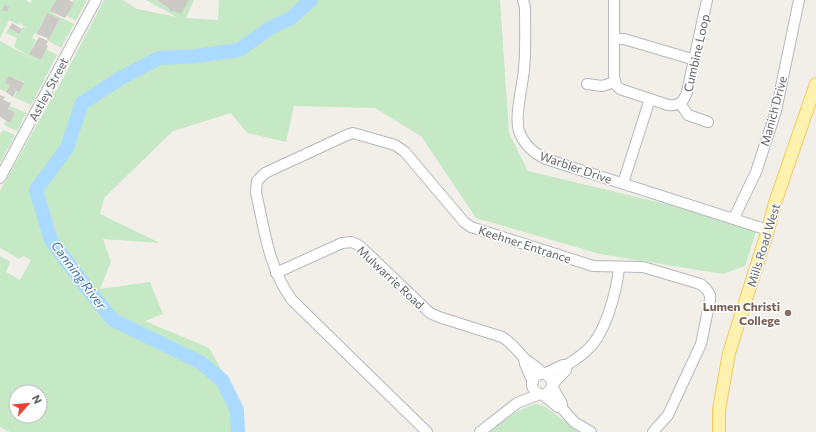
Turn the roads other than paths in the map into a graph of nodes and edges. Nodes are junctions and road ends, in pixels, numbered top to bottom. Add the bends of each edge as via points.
1 (96, 0) edge
2 (523, 0) edge
3 (614, 0) edge
4 (707, 0) edge
5 (799, 0) edge
6 (614, 39) junction
7 (695, 60) junction
8 (615, 82) junction
9 (587, 84) dead end
10 (816, 84) edge
11 (650, 99) junction
12 (680, 103) junction
13 (708, 122) dead end
14 (0, 178) edge
15 (623, 183) junction
16 (734, 218) junction
17 (768, 230) junction
18 (619, 267) junction
19 (276, 273) junction
20 (524, 358) junction
21 (567, 365) junction
22 (543, 374) junction
23 (532, 383) junction
24 (552, 385) junction
25 (541, 394) junction
26 (517, 403) junction
27 (561, 407) junction
28 (427, 432) edge
29 (480, 432) edge
30 (591, 432) edge
31 (653, 432) edge
32 (719, 432) edge

1 - 14 street, Astley Street
2 - 15 street, Warbler Drive via 524,68 518,114 519,129 525,144 534,153 546,159
3 - 6 street
4 - 7 street, Cumbine Loop
5 - 16 street, Manich Drive via 776,111 756,172
6 - 7 street via 624,39
6 - 8 street
7 - 12 street, Cumbine Loop via 685,98
8 - 9 street via 602,86
8 - 11 street, Cumbine Loop via 623,90
10 - 17 main road, Mills Road West
11 - 12 street, Cumbine Loop via 668,105
11 - 15 street
12 - 13 street, Cumbine Loop via 688,114
15 - 16 street, Warbler Drive
16 - 17 street, Warbler Drive
17 - 32 main road, Mills Road West via 729,353 719,410
18 - 19 street, Keehner Entrance via 593,266 471,227 405,152 394,145 353,133 265,173 257,181 256,192
18 - 21 street via 613,302 598,336 587,350
18 - 31 street, Keehner Entrance via 643,267 697,283 710,295 701,344 668,416
19 - 20 street, Mulwarrie Road via 342,243 352,242 360,246 430,312 502,336 515,346
19 - 28 street, Keehner Entrance via 298,306
20 - 22 street, Mulwarrie Road via 539,368
20 - 23 street, Mulwarrie Road
21 - 22 street
21 - 24 street via 566,370
22 - 23 street via 535,377
22 - 24 street via 551,379
23 - 25 street via 534,390
23 - 26 street
24 - 25 street via 548,392
24 - 27 street via 562,404
25 - 26 street
25 - 27 street
26 - 29 street
27 - 30 street via 574,422

